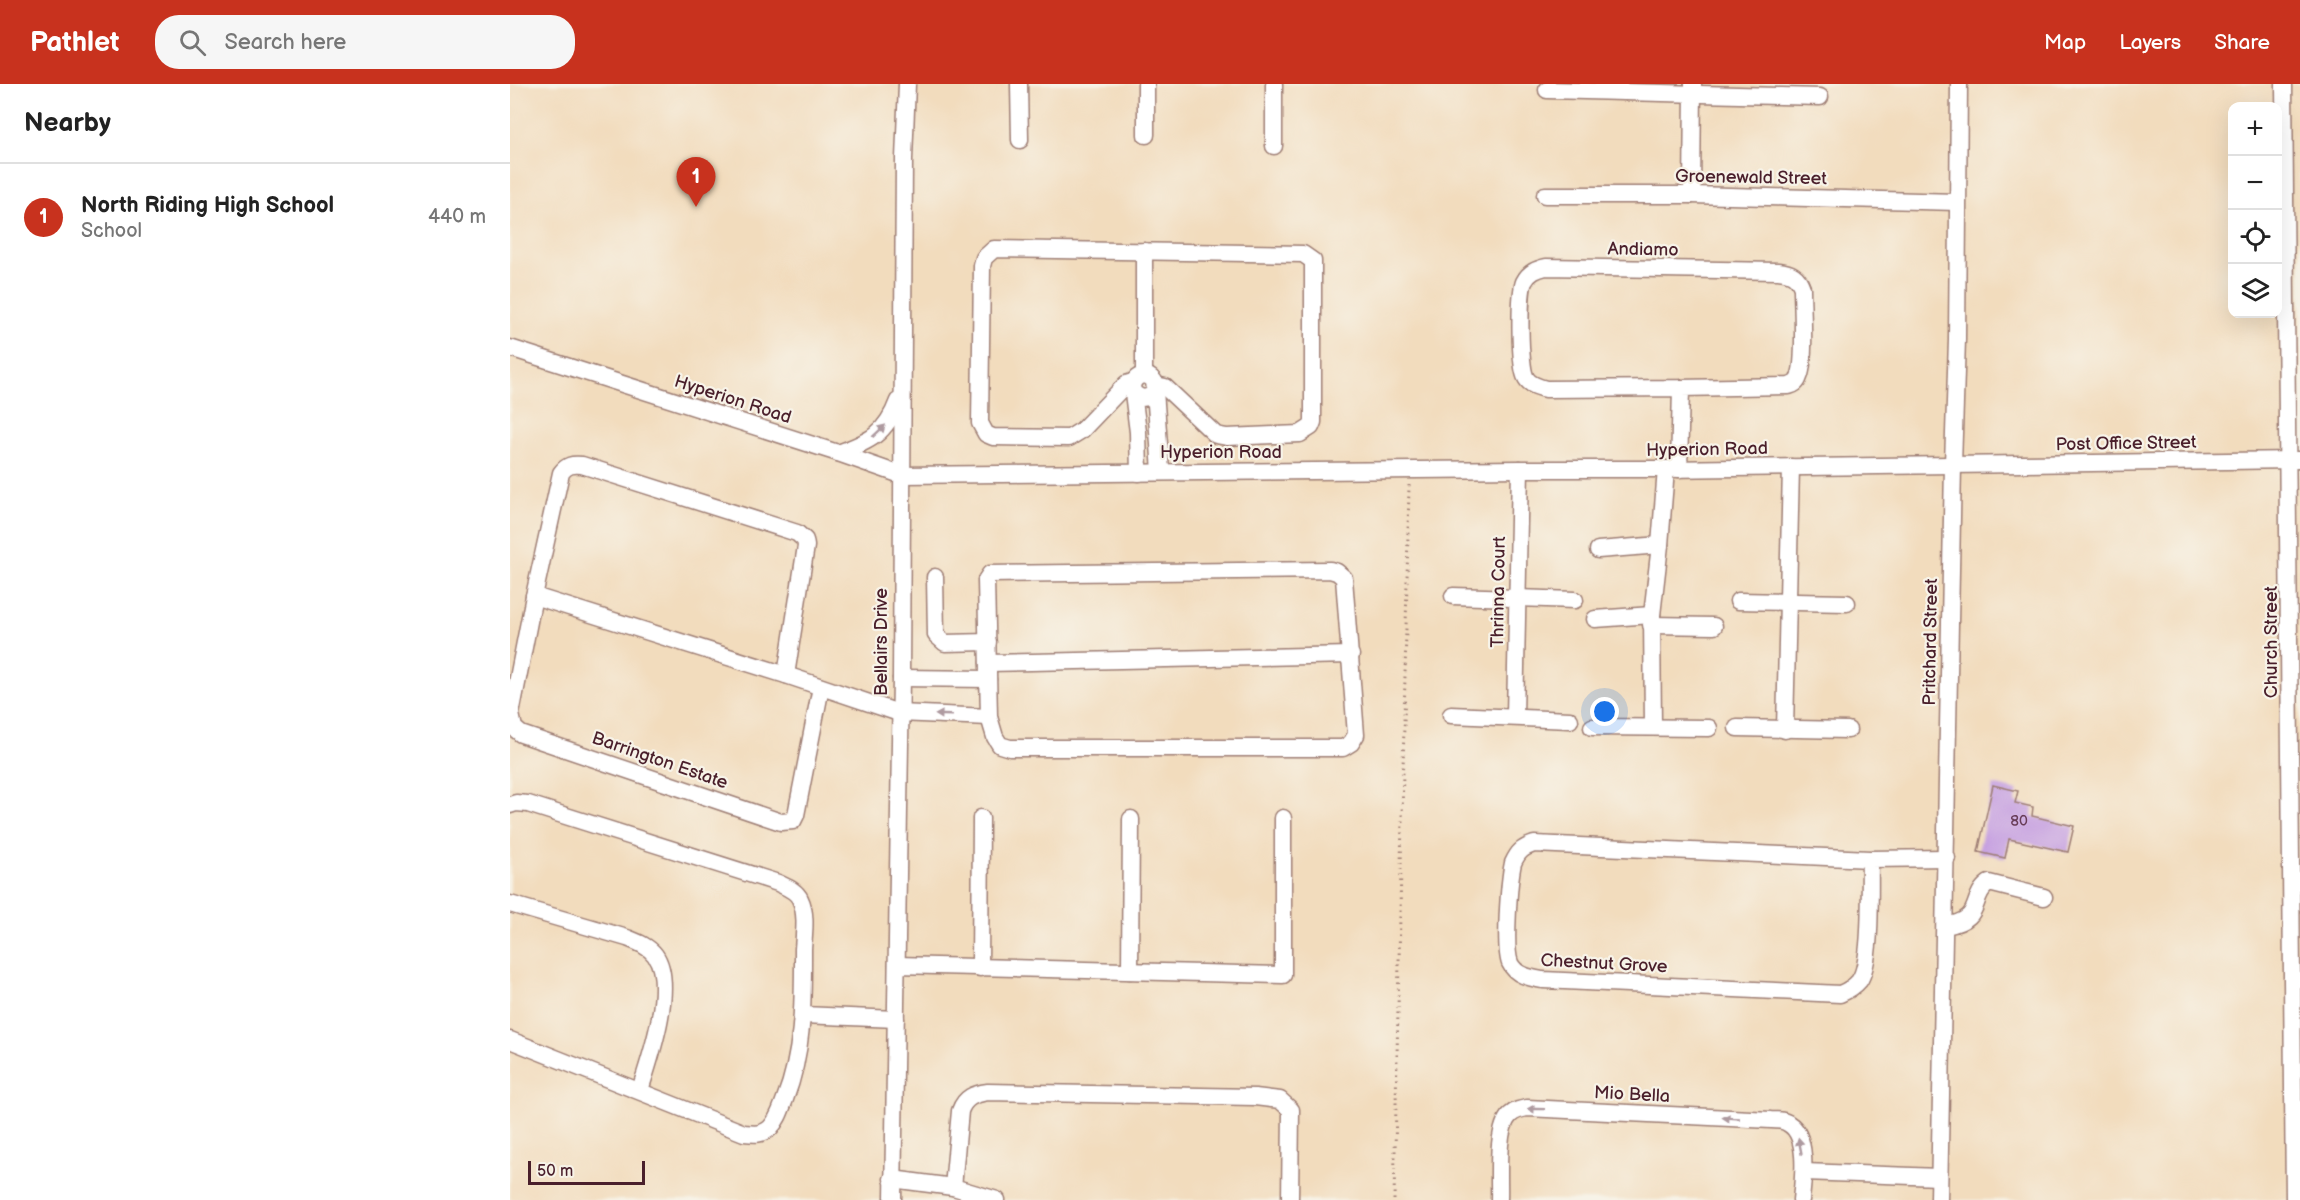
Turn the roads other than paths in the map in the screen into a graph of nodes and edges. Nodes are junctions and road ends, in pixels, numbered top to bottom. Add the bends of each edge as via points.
1 (907, 84) edge
2 (1019, 84) edge
3 (1146, 84) edge
4 (1274, 84) edge
5 (1959, 84) edge
6 (2284, 84) edge
7 (1547, 90) dead end
8 (1693, 90) edge
9 (1820, 97) dead end
10 (1146, 135) dead end
11 (1020, 140) dead end
12 (1274, 146) dead end
13 (1545, 195) dead end
14 (1692, 195) junction
15 (1957, 202) junction
16 (1144, 251) junction
17 (2294, 327) edge
18 (510, 348) edge
19 (1144, 385) junction
20 (1681, 388) junction
21 (901, 392) junction
22 (838, 453) junction
23 (2294, 460) edge
24 (1953, 465) junction
25 (1791, 467) junction
26 (1520, 469) junction
27 (1672, 469) junction
28 (1161, 471) junction
29 (1139, 473) junction
30 (901, 475) junction
31 (1660, 545) junction
32 (1598, 550) dead end
33 (935, 577) dead end
34 (534, 596) junction
35 (1453, 596) dead end
36 (1518, 597) junction
37 (1575, 600) dead end
38 (1738, 601) dead end
39 (1788, 603) junction
40 (1847, 603) dead end
41 (1595, 619) dead end
42 (1652, 620) junction
43 (1713, 626) dead end
44 (988, 642) junction
45 (1352, 655) junction
46 (988, 671) junction
47 (786, 675) junction
48 (900, 678) junction
49 (829, 689) junction
50 (899, 713) junction
51 (1451, 715) dead end
52 (989, 717) junction
53 (1515, 717) junction
54 (1570, 720) dead end
55 (1592, 727) dead end
56 (1653, 727) junction
57 (1709, 728) dead end
58 (1737, 728) dead end
59 (1785, 730) junction
60 (1848, 730) dead end
61 (510, 805) edge
62 (981, 818) dead end
63 (1283, 818) dead end
64 (1131, 819) dead end
65 (1947, 858) junction
66 (1870, 859) junction
67 (2044, 897) dead end
68 (510, 904) edge
69 (1945, 926) junction
70 (897, 965) junction
71 (980, 968) junction
72 (1130, 971) junction
73 (803, 1015) junction
74 (896, 1018) junction
75 (510, 1040) edge
76 (640, 1090) junction
77 (1804, 1172) junction
78 (1939, 1177) junction
79 (892, 1179) junction
80 (953, 1187) junction
81 (893, 1200) edge
82 (998, 1200) edge
83 (1290, 1200) edge
84 (1499, 1200) edge
85 (1801, 1200) edge
86 (1939, 1200) edge
87 (2294, 1200) edge

1 - 21 street, Bellairs Drive
2 - 11 street
3 - 10 street
4 - 12 street
5 - 15 street, Pritchard Street
6 - 17 street, Church Street
7 - 8 street
8 - 9 street
8 - 14 street
13 - 14 street, Groenewald Street
14 - 15 street, Groenewald Street
15 - 24 street, Pritchard Street
16 - 19 street
16 - 19 street via 994,249 988,253 982,266 980,423 986,434 993,437 1069,438 1082,430 1126,384
16 - 19 street via 1303,254 1313,261 1313,422 1300,434 1216,435 1165,387
17 - 23 street, Church Street
18 - 22 street, Hyperion Road
19 - 28 street
19 - 29 street
20 - 20 street, Andiamo via 1794,384 1802,365 1799,280 1787,271 1755,270 1546,267 1528,275 1521,295 1522,360 1527,381 1535,387
20 - 27 street
22 -> 21 street via 881,431 890,421
21 - 30 street, Bellairs Drive
22 - 30 street, Hyperion Road
23 - 24 street, Post Office Street
23 - 87 street, Church Street
24 - 25 street, Hyperion Road
24 - 65 street, Pritchard Street
25 - 27 street, Hyperion Road
25 - 39 street
26 - 27 street, Hyperion Road
26 - 28 street, Hyperion Road
26 - 36 street, Thrinna Court
27 - 31 street
28 - 29 street, Hyperion Road
29 - 30 street, Hyperion Road
30 - 48 street, Bellairs Drive
31 - 32 street
31 - 42 street
33 - 44 street via 939,640
34 - 47 street
34 - 47 street, Barrington Estate via 561,473 573,464 582,465 801,536 806,546
34 - 49 street, Barrington Estate via 512,714 514,728 521,734 781,822 793,821 796,815
35 - 36 street
36 - 37 street
36 - 53 street, Thrinna Court
38 - 39 street
39 - 40 street
39 - 59 street
41 - 42 street
42 - 43 street
42 - 56 street
44 - 45 street via 986,580 998,572 1330,570 1344,578
44 - 46 street
45 - 46 street
45 - 52 street via 1356,735 1343,748 1010,748 1000,745
46 - 48 street
46 - 52 street
47 - 49 street
48 - 50 street, Bellairs Drive
49 - 50 street
52 -> 50 street
50 - 70 street, Bellairs Drive
51 - 53 street
53 - 54 street
55 - 56 street
56 - 57 street
58 - 59 street
59 - 60 street
61 - 73 street via 528,804 793,889 800,898 804,920
62 - 71 street
63 - 72 street via 1283,975
64 - 72 street
65 - 66 street, Chestnut Grove
65 - 69 street, Pritchard Street
66 - 66 street, Chestnut Grove via 1534,844 1524,847 1513,863 1510,963 1527,977 1543,980 1840,994 1858,982 1866,962
67 - 69 street via 1989,883 1983,887 1968,919
68 - 76 street via 627,938 655,954 663,977 659,1022
69 - 78 street, Pritchard Street
70 - 71 street
70 - 74 street, Bellairs Drive
71 - 72 street
73 - 74 street
73 - 76 street via 789,1088 778,1116 765,1132 744,1133
74 - 79 street, Bellairs Drive
75 - 76 street
77 - 78 street
77 -> 84 street, Mio Bella via 1800,1140 1789,1123 1527,1108 1508,1116 1503,1126
77 - 85 street, Mio Bella
78 - 86 street, Pritchard Street
79 - 80 street
79 - 81 street, Bellairs Drive
80 - 82 street
80 - 83 street via 960,1111 963,1102 975,1094 1255,1097 1280,1100 1291,1110

